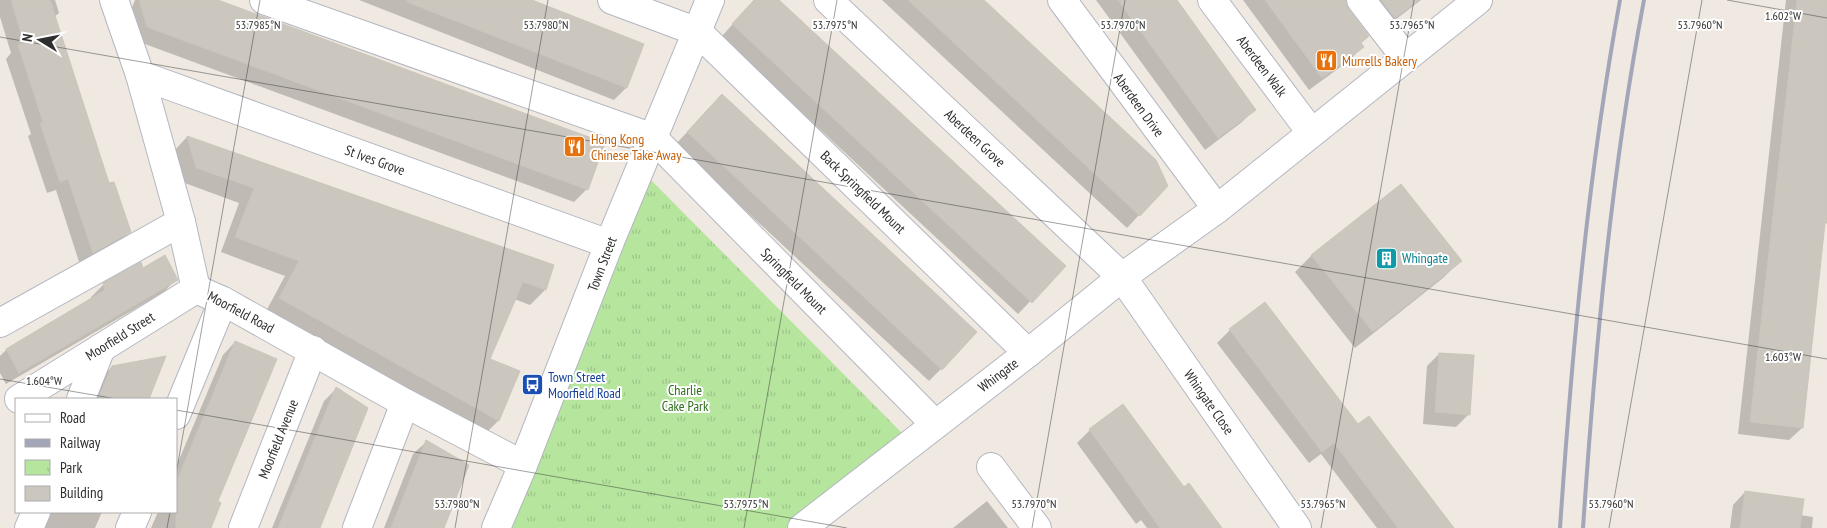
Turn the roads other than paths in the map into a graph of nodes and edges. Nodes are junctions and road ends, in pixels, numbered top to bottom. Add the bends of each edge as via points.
1 (114, 0) edge
2 (264, 0) edge
3 (612, 0) edge
4 (710, 0) edge
5 (828, 0) edge
6 (1062, 0) edge
7 (1212, 0) edge
8 (1361, 0) edge
9 (1478, 0) edge
10 (698, 32) junction
11 (1405, 57) junction
12 (140, 75) junction
13 (1311, 132) junction
14 (653, 138) junction
15 (1216, 209) junction
16 (182, 222) junction
17 (609, 244) junction
18 (1122, 276) junction
19 (196, 289) junction
20 (223, 302) junction
21 (0, 322) edge
22 (101, 348) junction
23 (313, 350) junction
24 (1028, 353) junction
25 (21, 398) edge
26 (81, 398) edge
27 (15, 402) edge
28 (405, 403) junction
29 (178, 410) edge
30 (0, 411) edge
31 (935, 424) junction
32 (523, 465) junction
33 (990, 467) dead end
34 (36, 513) edge
35 (137, 513) edge
36 (29, 528) edge
37 (130, 528) edge
38 (243, 528) edge
39 (357, 528) edge
40 (496, 528) edge
41 (802, 528) edge
42 (1037, 528) edge
43 (1297, 528) edge

1 - 12 street, Moorfield Road
2 - 14 street
3 - 10 street
4 - 10 street, Town Street
5 - 18 street, Aberdeen Grove
6 - 15 street, Aberdeen Drive
7 - 13 street, Aberdeen Walk
8 - 11 street
9 - 11 street, Whingate
10 - 14 street, Town Street
10 - 24 street, Back Springfield Mount
11 - 13 street, Whingate
12 - 16 street, Moorfield Road
12 - 17 street, St Ives Grove
13 - 15 street, Whingate
14 - 17 street, Town Street
14 - 31 street, Springfield Mount
15 - 18 street, Whingate
16 - 19 street, Moorfield Road
16 - 21 street
17 - 32 street, Town Street
18 - 24 street, Whingate
18 - 43 street, Whingate Close
19 - 20 street, Moorfield Road
19 - 22 street, Moorfield Street
20 - 23 street, Moorfield Road
20 - 29 street
22 - 25 street, Moorfield Street
22 - 26 street
23 - 28 street, Moorfield Road
23 - 38 street, Moorfield Avenue
24 - 31 street, Whingate
27 - 30 street, Moorfield Street
28 - 32 street, Moorfield Road
28 - 39 street
31 - 41 street, Whingate
32 - 40 street, Town Street
33 - 42 street
34 - 36 street
35 - 37 street

